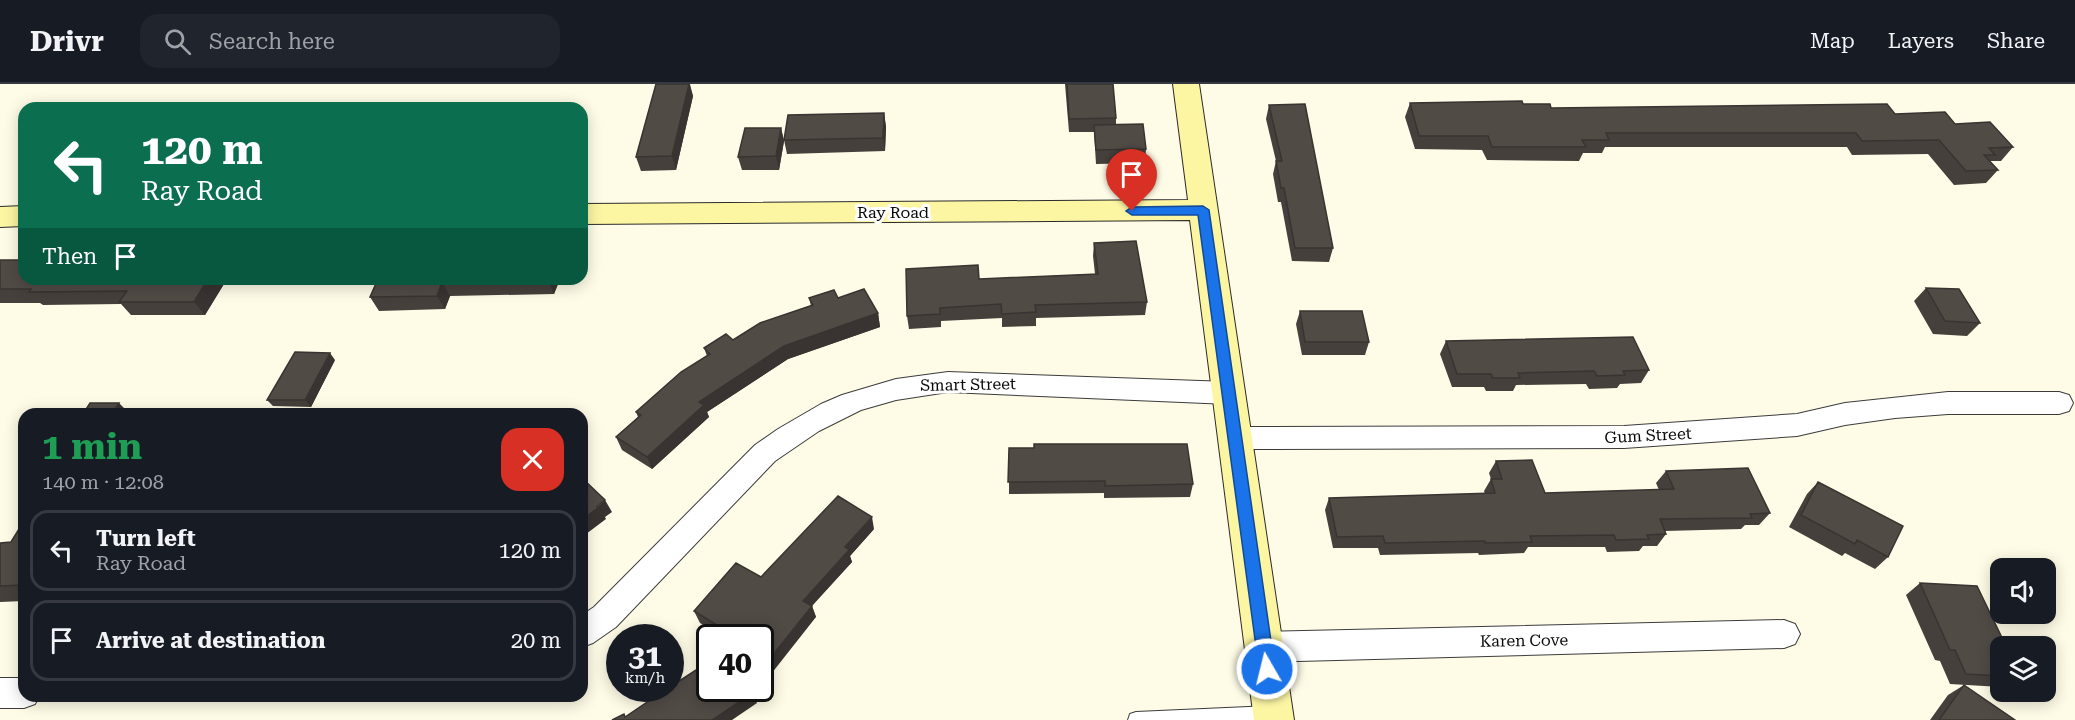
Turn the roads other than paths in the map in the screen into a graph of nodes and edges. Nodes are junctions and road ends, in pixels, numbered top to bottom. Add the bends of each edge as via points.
1 (1186, 84) edge
2 (1203, 210) junction
3 (588, 214) edge
4 (0, 216) edge
5 (18, 216) edge
6 (1228, 393) junction
7 (2059, 403) dead end
8 (1235, 438) junction
9 (588, 629) edge
10 (1784, 634) dead end
11 (1264, 647) junction
12 (0, 693) edge
13 (18, 693) edge
14 (1274, 717) edge
15 (1136, 720) edge

1 - 2 street
2 - 3 street, Ray Road
2 - 6 street
4 - 5 street
6 - 8 street
6 - 9 street, Smart Street via 948,381 903,386 858,398 830,410 765,453 605,617
7 - 8 street, Gum Street via 1895,407 1797,425 1624,437
8 - 11 street
10 - 11 street, Karen Cove
11 - 14 street
12 - 13 street
14 - 15 lane

